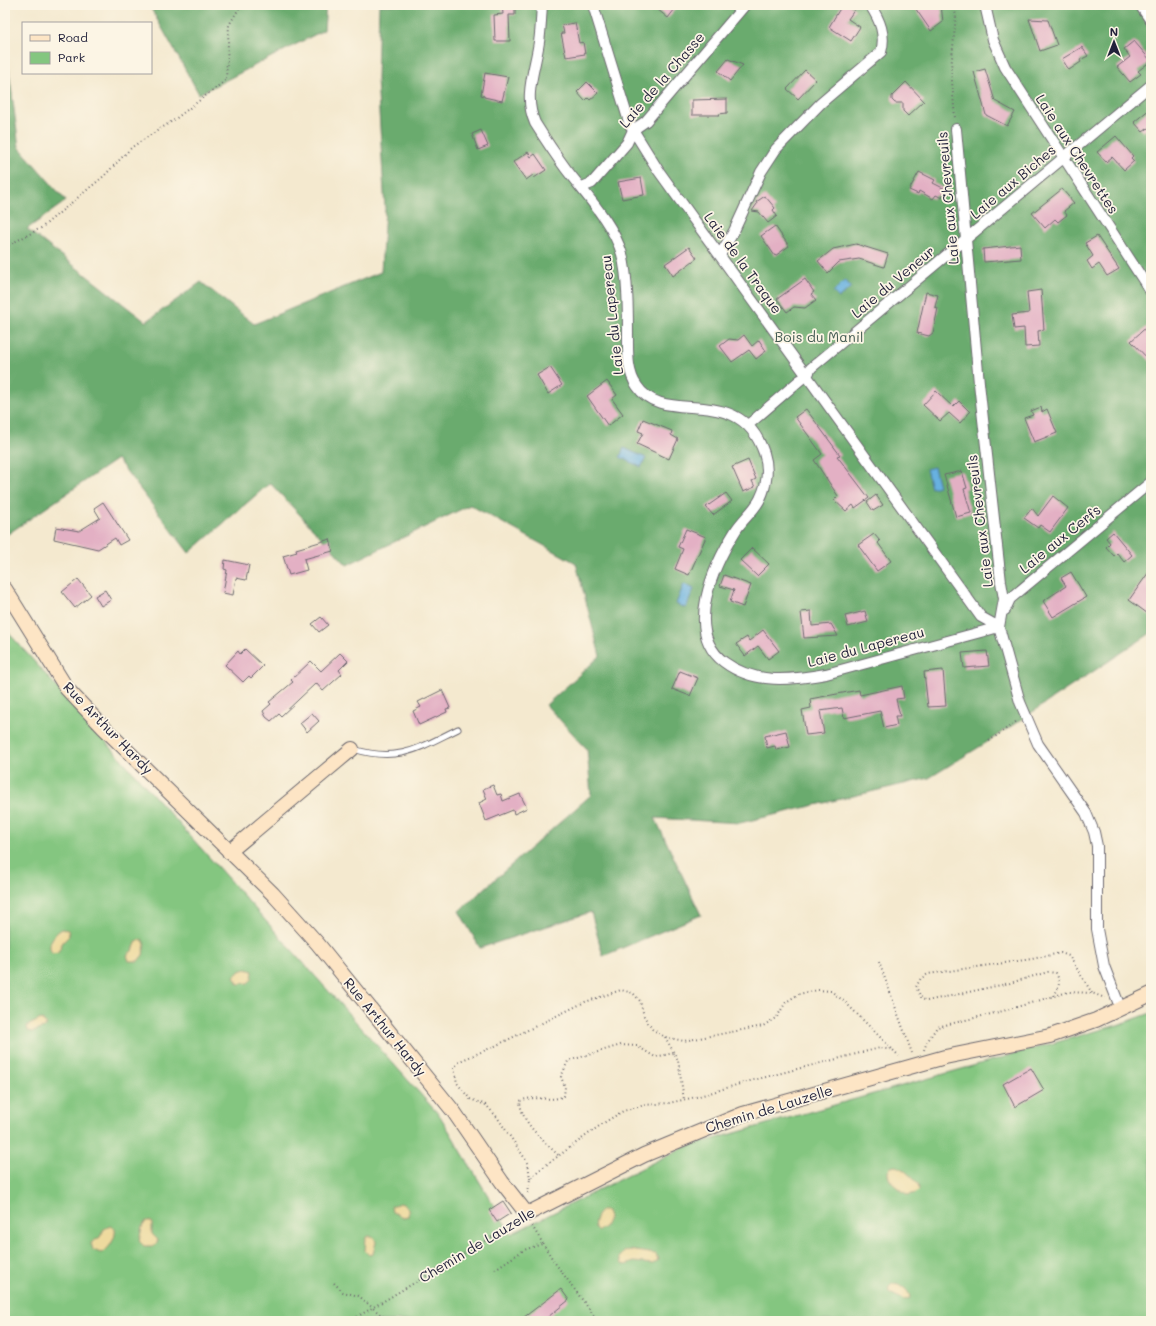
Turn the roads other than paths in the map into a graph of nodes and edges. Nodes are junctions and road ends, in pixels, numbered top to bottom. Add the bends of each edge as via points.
1 (542, 5) edge
2 (593, 5) edge
3 (745, 5) edge
4 (870, 5) edge
5 (985, 5) edge
6 (1140, 5) edge
7 (1151, 21) edge
8 (1151, 86) edge
9 (956, 129) road end
10 (633, 130) junction
11 (1063, 158) junction
12 (582, 187) junction
13 (967, 240) junction
14 (720, 255) junction
15 (1151, 292) edge
16 (807, 376) junction
17 (748, 425) junction
18 (1151, 482) edge
19 (5, 589) edge
20 (999, 627) junction
21 (458, 729) dead end
22 (352, 749) joint
23 (229, 852) junction
24 (1151, 994) edge
25 (1120, 1006) junction
26 (526, 1212) joint

1 - 12 street, Laie du Lapereau via 529,110 535,124
2 - 10 street, Laie de la Traque via 611,68
3 - 10 street, Laie de la Chasse via 646,121
4 - 14 street via 883,31 884,43 881,52 821,103 776,150 761,172
5 - 11 street, Laie aux Chevrettes via 998,53 1005,67
6 - 7 street
8 - 11 street, Laie aux Biches
9 - 13 street, Laie aux Chevreuils
10 - 12 street, Laie de la Chasse via 627,143 612,162 592,183
10 - 14 street, Laie de la Traque via 658,170
11 - 13 street, Laie aux Biches
11 - 15 street, Laie aux Chevrettes
12 - 17 street, Laie du Lapereau via 606,222 621,252 625,276 629,365 637,386 649,398 659,402 714,409 732,414
13 - 16 street, Laie du Veneur via 811,368
13 - 20 street, Laie aux Chevreuils via 979,383 1000,582 1004,599
14 - 16 street, Laie de la Traque
16 - 17 street, Laie du Veneur
16 - 20 street, Laie de la Traque via 981,617
17 - 20 street, Laie du Lapereau via 764,452 767,482 759,501 727,544 706,596 704,617 704,632 708,645 729,666 751,676 767,679 801,678 826,674
18 - 20 street, Laie aux Cerfs via 1010,598
19 - 23 street, Rue Arthur Hardy via 67,689
20 - 25 street, Laie aux Chevreuils via 1020,702 1032,731 1048,760 1093,827 1097,846 1098,934 1104,966
21 - 22 lane via 405,754 387,755
22 - 23 street
23 - 26 street, Rue Arthur Hardy via 273,894 318,944 454,1112
24 - 25 street, Chemin de Lauzelle
25 - 26 street, Chemin de Lauzelle via 1096,1020 1050,1036 968,1052 762,1108 711,1126 637,1158

